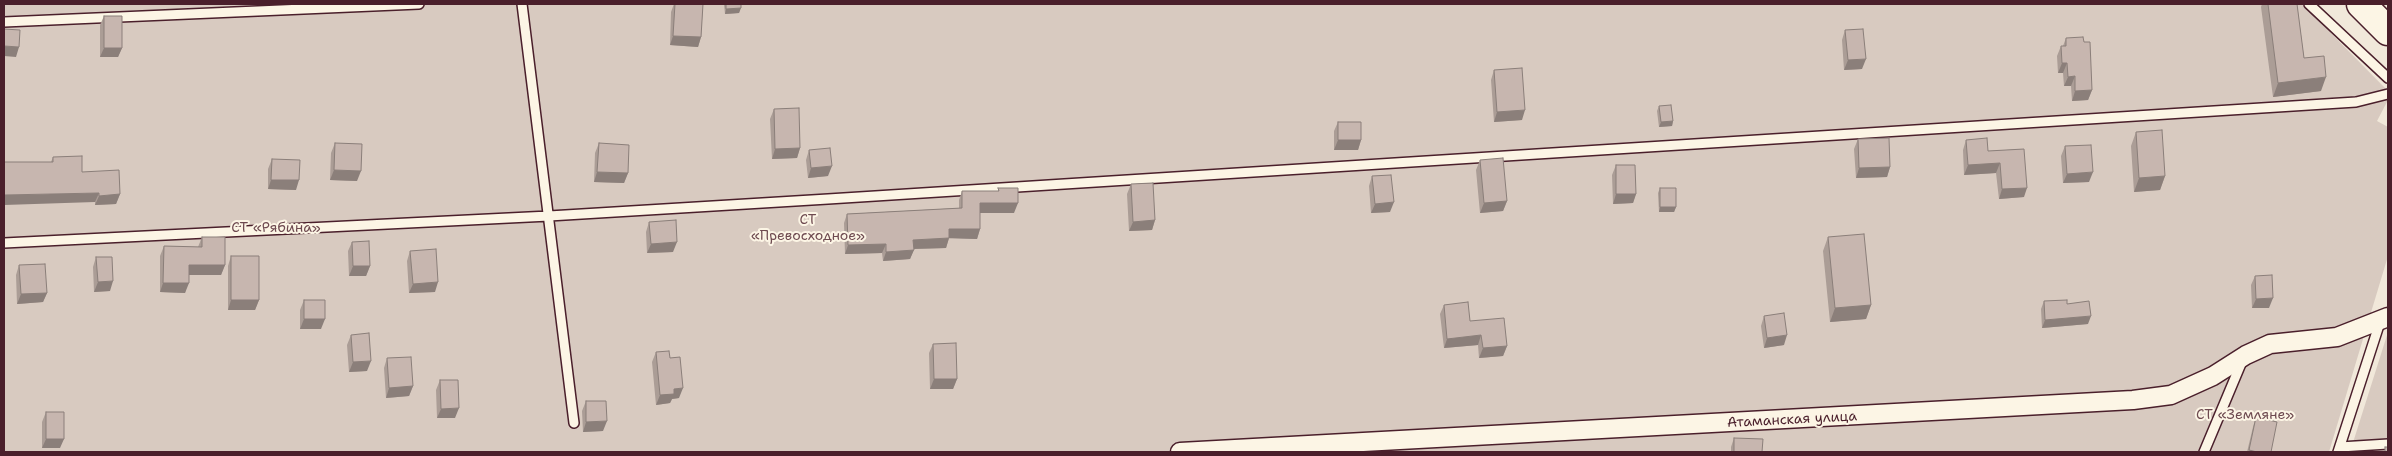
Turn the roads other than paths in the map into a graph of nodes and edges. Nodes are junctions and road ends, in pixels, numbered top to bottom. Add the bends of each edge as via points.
1 (419, 4) edge
2 (522, 4) edge
3 (2309, 4) edge
4 (2361, 4) edge
5 (4, 22) edge
6 (2388, 32) edge
7 (2388, 78) edge
8 (2388, 94) edge
9 (549, 216) junction
10 (4, 244) edge
11 (2385, 318) edge
12 (2246, 354) junction
13 (574, 423) dead end
14 (2388, 444) edge
15 (1365, 447) edge
16 (2339, 450) edge
17 (1180, 452) edge
18 (2204, 452) edge

1 - 5 lane
2 - 9 lane
3 - 7 lane
4 - 6 highway
8 - 9 lane via 2356,102
9 - 10 lane
9 - 13 lane
11 - 12 street, Атаманская улица via 2337,337 2270,344
11 - 16 lane
12 - 15 street, Атаманская улица via 2213,376 2171,396
12 - 18 lane
14 - 16 lane
15 - 17 street, Атаманская улица

